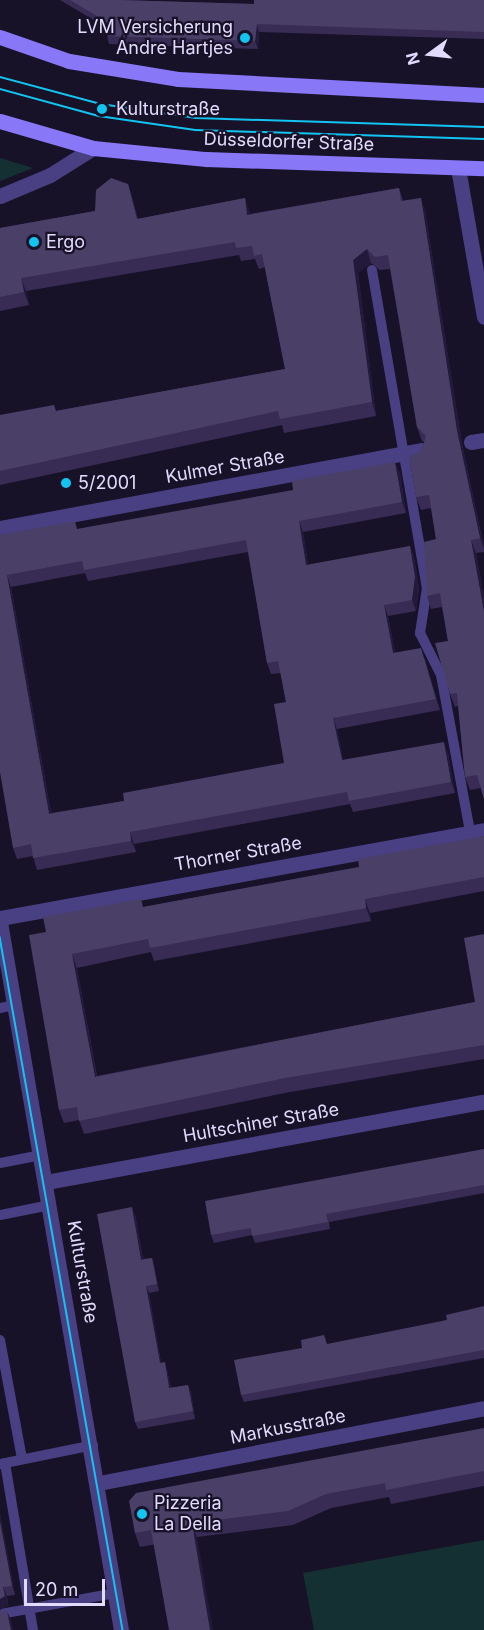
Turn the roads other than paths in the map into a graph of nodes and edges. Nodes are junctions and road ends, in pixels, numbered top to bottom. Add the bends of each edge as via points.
1 (0, 37) edge
2 (484, 96) edge
3 (0, 121) edge
4 (93, 148) junction
5 (458, 168) junction
6 (484, 168) edge
7 (0, 196) edge
8 (372, 270) edge
9 (484, 317) edge
10 (414, 452) junction
11 (0, 528) edge
12 (477, 831) edge
13 (0, 920) edge
14 (7, 1007) edge
15 (484, 1102) edge
16 (41, 1155) junction
17 (0, 1163) edge
18 (46, 1182) junction
19 (50, 1205) junction
20 (0, 1215) edge
21 (0, 1340) edge
22 (484, 1408) edge
23 (93, 1444) junction
24 (22, 1459) junction
25 (2, 1463) edge
26 (99, 1483) junction
27 (115, 1593) junction
28 (29, 1609) junction
29 (0, 1614) edge
30 (33, 1630) edge
31 (121, 1630) edge

1 - 2 main road via 69,61 178,79
3 - 4 main road, Düsseldorfer Straße
4 - 5 main road, Düsseldorfer Straße via 206,159
4 - 7 street via 50,175
5 - 6 main road, Düsseldorfer Straße
5 - 9 street
8 - 10 lane
10 - 11 street, Kulmer Straße
10 - 12 lane via 427,588 420,633 441,675
12 - 13 street, Thorner Straße
13 - 14 street, Kulturstraße
14 - 16 street, Kulturstraße
15 - 18 street, Hultschiner Straße
16 - 17 lane
16 - 18 street, Kulturstraße
18 - 19 street, Kulturstraße
19 - 20 lane
19 - 23 street, Kulturstraße
21 - 24 lane
22 - 26 street, Markusstraße
23 - 24 lane
23 - 26 street, Kulturstraße
24 - 25 lane
25 - 28 lane
26 - 27 street, Kulturstraße
27 - 28 lane
27 - 31 street, Kulturstraße
28 - 29 lane
28 - 30 lane

